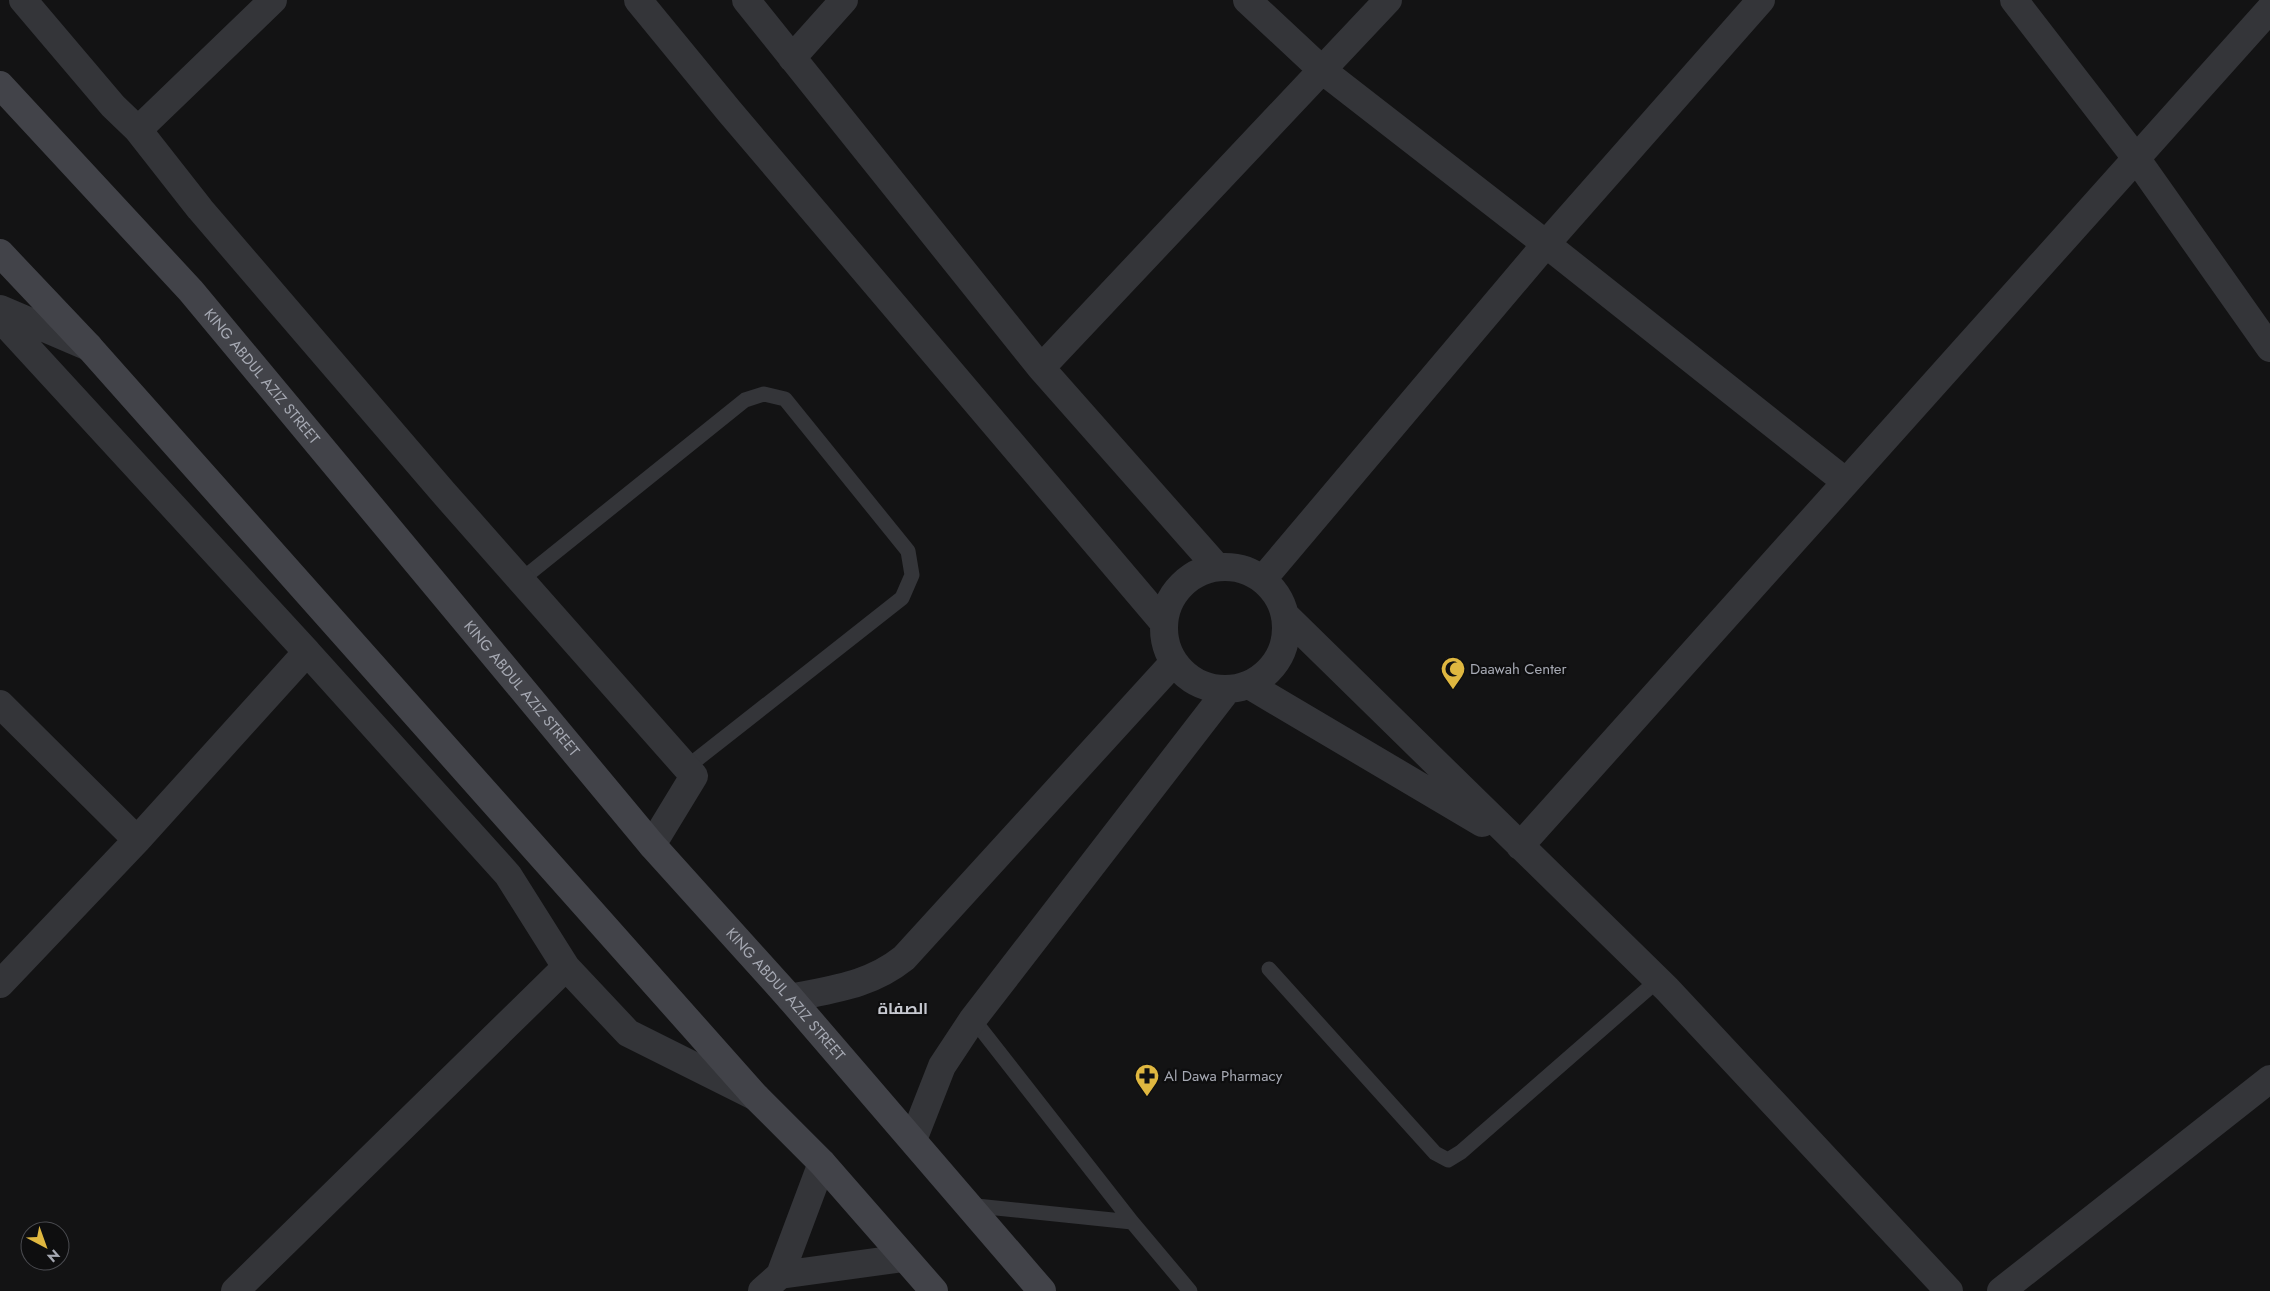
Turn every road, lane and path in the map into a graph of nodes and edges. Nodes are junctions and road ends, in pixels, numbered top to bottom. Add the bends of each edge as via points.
1 (23, 0) edge
2 (273, 0) edge
3 (638, 0) edge
4 (746, 0) edge
5 (844, 0) edge
6 (1247, 0) edge
7 (1388, 0) edge
8 (1761, 0) edge
9 (2014, 0) edge
10 (2270, 9) edge
11 (792, 58) junction
12 (1322, 70) junction
13 (0, 85) edge
14 (138, 130) junction
15 (2136, 158) junction
16 (1546, 244) junction
17 (0, 253) edge
18 (0, 309) edge
19 (0, 318) edge
20 (89, 347) junction
21 (2270, 348) edge
22 (1041, 368) junction
23 (1846, 482) junction
24 (1217, 567) junction
25 (1263, 579) junction
26 (521, 580) junction
27 (1285, 615) junction
28 (1163, 622) junction
29 (307, 652) junction
30 (1174, 662) junction
31 (1238, 687) junction
32 (0, 704) edge
33 (686, 768) junction
34 (138, 840) junction
35 (652, 845) junction
36 (1520, 846) junction
37 (566, 967) junction
38 (1269, 969) dead end
39 (1658, 980) junction
40 (0, 984) edge
41 (790, 998) junction
42 (973, 1019) junction
43 (2270, 1079) edge
44 (756, 1097) junction
45 (913, 1140) junction
46 (822, 1163) junction
47 (966, 1204) junction
48 (1132, 1222) junction
49 (904, 1258) junction
50 (771, 1283) edge
51 (235, 1291) edge
52 (934, 1291) edge
53 (1042, 1291) edge
54 (1190, 1291) edge
55 (1949, 1291) edge
56 (2001, 1291) edge

1 - 14 street via 113,106
2 - 14 street
3 - 28 street
4 - 11 street
5 - 11 street
6 - 12 street
7 - 12 street
8 - 16 street
9 - 15 street
10 - 15 street
11 - 22 street
12 - 16 street
12 - 22 street
13 - 35 main road, KING ABDUL AZIZ STREET via 191,290
14 - 26 street via 206,216
15 - 21 street
15 - 23 street
16 - 23 street
16 - 25 street
17 - 20 main road
18 - 20 street
19 - 29 street
20 - 44 main road
22 - 24 street
23 - 36 street
24 - 25 street via 1233,566
24 - 28 street via 1197,573 1180,585 1169,602
25 - 27 street via 1273,589
26 - 33 street
26 - 33 lane via 745,400 764,394 785,399 908,551 912,575 902,598
27 - 31 street via 1286,636 1279,656 1266,672
27 - 36 street
28 - 30 street via 1165,643
29 - 34 street
29 - 37 street via 508,875
30 - 31 street via 1188,678 1207,687
30 - 41 street via 904,958 886,972 866,981
31 - 36 street
31 - 42 street
32 - 34 street
33 - 35 street via 694,776
34 - 40 street
35 - 41 main road, KING ABDUL AZIZ STREET
36 - 39 street
37 - 44 street via 628,1033
37 - 51 street
38 - 39 lane via 1435,1153 1448,1160
39 - 55 street
41 - 45 main road, KING ABDUL AZIZ STREET
42 - 45 street via 942,1066
42 - 48 lane
43 - 56 street
44 - 46 main road
45 - 47 main road, KING ABDUL AZIZ STREET
46 - 49 main road
46 - 50 street
47 - 48 lane
47 - 53 main road, KING ABDUL AZIZ STREET
48 - 54 lane
49 - 50 street
49 - 52 main road

